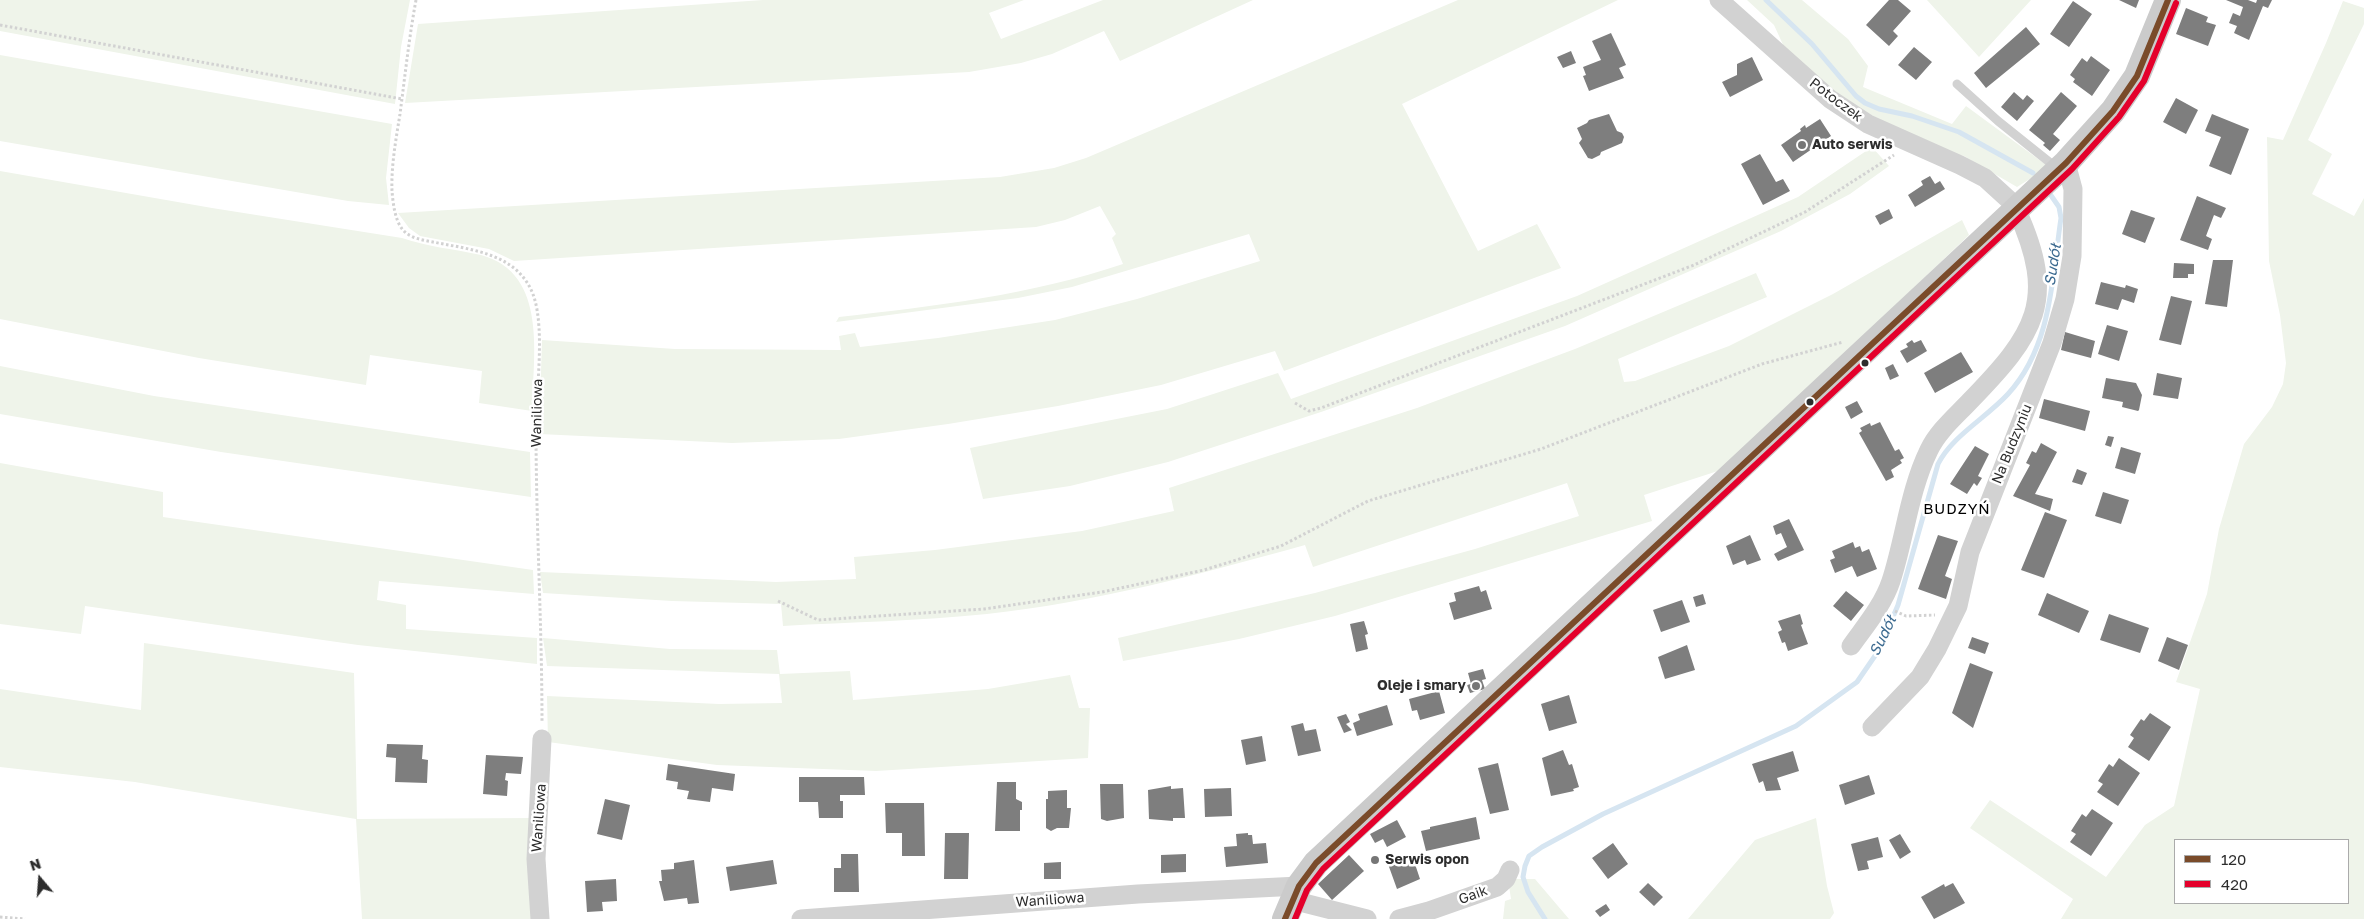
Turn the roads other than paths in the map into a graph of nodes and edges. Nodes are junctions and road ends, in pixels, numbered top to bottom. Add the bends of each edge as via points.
1 (1718, 0) edge
2 (2168, 0) edge
3 (1957, 84) dead end
4 (2063, 167) junction
5 (2018, 210) junction
6 (1851, 646) dead end
7 (1872, 727) dead end
8 (542, 738) road end
9 (1510, 870) dead end
10 (1292, 902) edge
11 (540, 919) edge
12 (801, 919) edge
13 (1367, 919) edge
14 (1399, 919) edge

1 - 5 street, Potoczek via 1830,99 1868,124 1985,178
2 - 4 street via 2138,76 2114,111
3 - 4 lane via 1998,121
4 - 5 street
4 - 7 street, Na Budzyniu via 2073,189 2072,256 2065,299 2052,343 1970,552 1958,606 1920,677
5 - 6 street via 2039,281 2030,327 2020,346 1942,430 1930,448 1890,582 1880,605
5 - 10 street via 1316,863
8 - 11 street, Waniliowa via 536,859
9 - 14 street, Gaik via 1506,879 1497,886
10 - 12 street, Waniliowa via 1128,894
10 - 13 street

